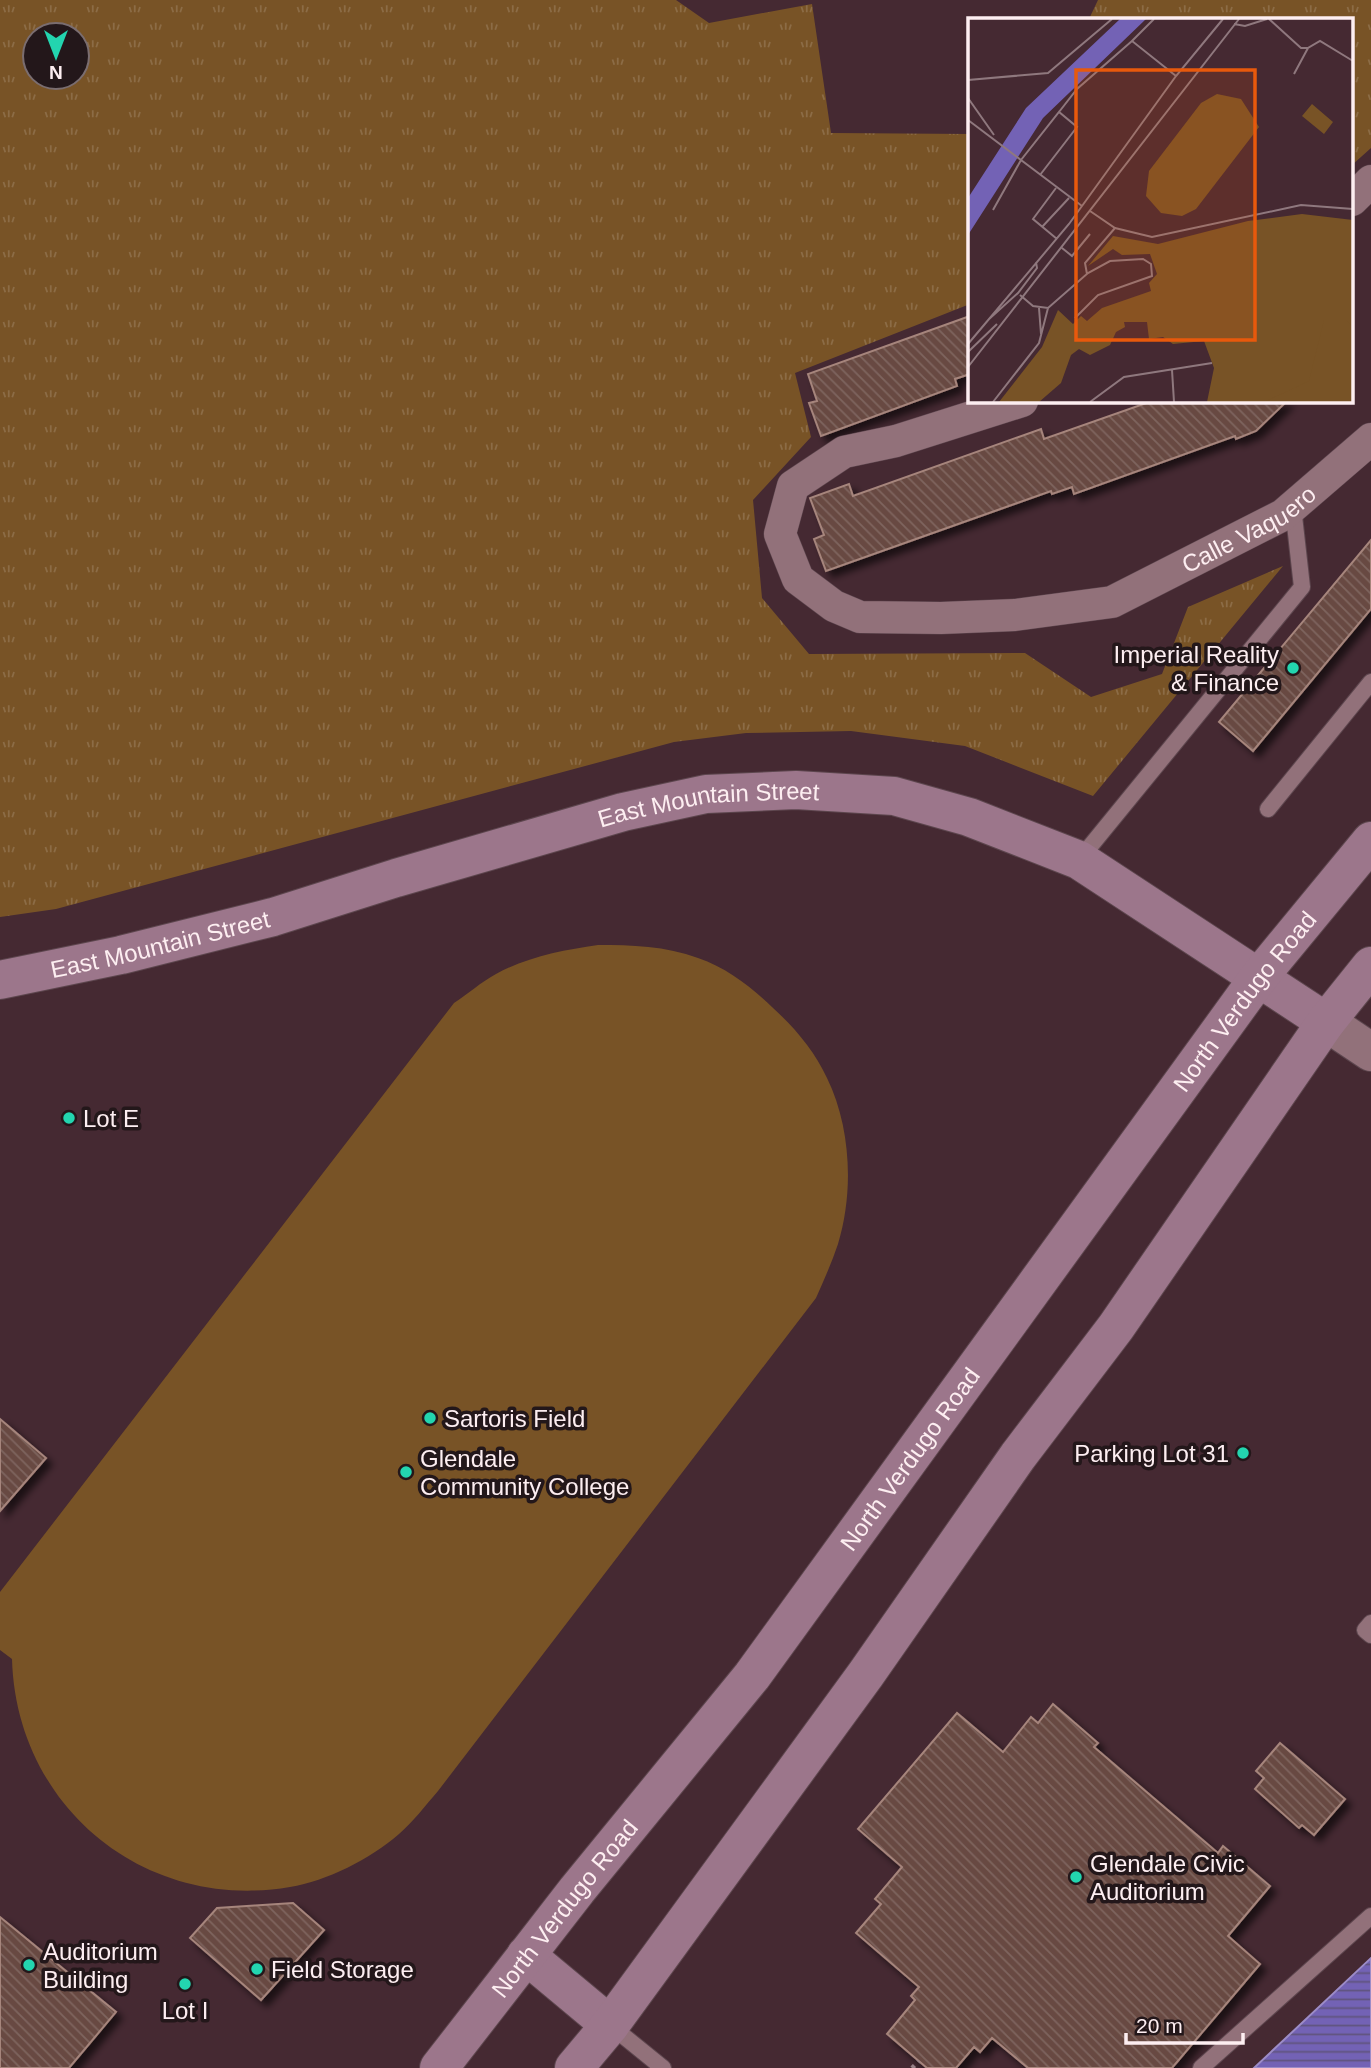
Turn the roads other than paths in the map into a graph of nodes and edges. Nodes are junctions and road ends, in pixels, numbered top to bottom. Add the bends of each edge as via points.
1 (1371, 181) edge
2 (1354, 199) edge
3 (1019, 402) edge
4 (1371, 439) edge
5 (1293, 507) junction
6 (1371, 682) edge
7 (1268, 809) dead end
8 (1371, 841) edge
9 (1079, 860) junction
10 (1371, 966) edge
11 (1259, 977) junction
12 (0, 980) edge
13 (1326, 1022) junction
14 (1371, 1052) edge
15 (1371, 1623) edge
16 (1371, 1635) edge
17 (1371, 1916) edge
18 (526, 1955) junction
19 (610, 2025) junction
20 (439, 2068) edge
21 (575, 2068) edge
22 (663, 2068) edge
23 (1201, 2068) edge

1 - 2 street
3 - 5 street, Calle Vaquero via 896,441 844,452 793,486 780,534 798,579 834,606 860,617 1015,615 1112,602
4 - 5 street, Calle Vaquero
5 - 9 lane via 1302,587
6 - 7 lane
8 - 11 main road, North Verdugo Road
9 - 11 main road, East Mountain Street
9 - 12 main road, East Mountain Street via 969,817 894,796 796,790 706,794 622,812 273,917
10 - 13 main road
11 - 13 main road, East Mountain Street
11 - 18 main road, North Verdugo Road via 752,1676
13 - 14 street, East Mountain Street
13 - 19 main road via 1116,1326 1018,1455 866,1674
15 - 16 lane via 1365,1630
17 - 23 lane
18 - 19 main road
18 - 20 main road, North Verdugo Road
19 - 21 main road
19 - 22 lane

